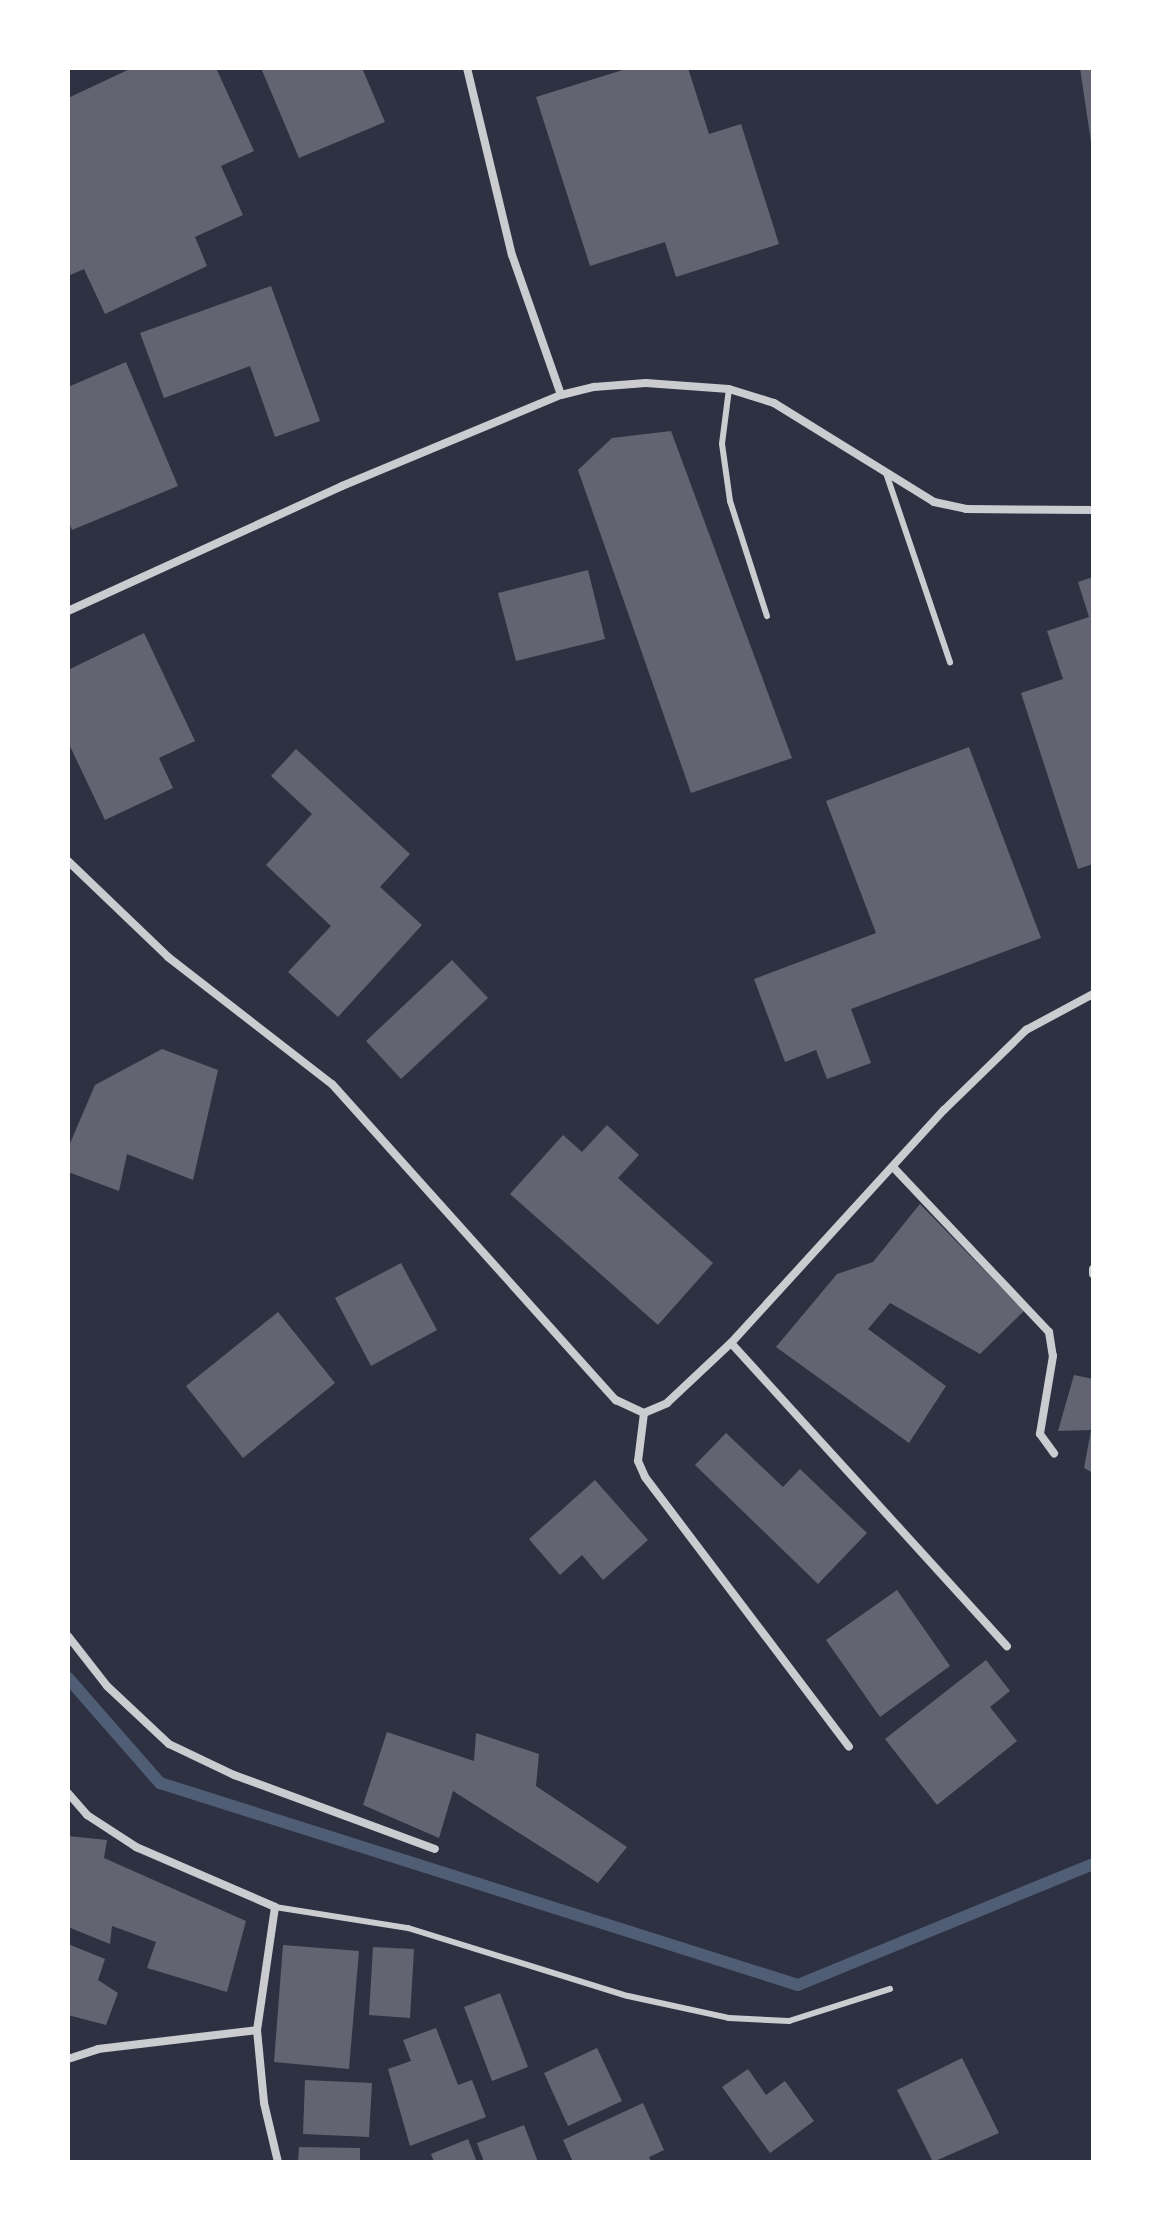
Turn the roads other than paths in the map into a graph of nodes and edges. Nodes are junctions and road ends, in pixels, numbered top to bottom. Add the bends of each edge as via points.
1 (467, 68) edge
2 (729, 389) junction
3 (561, 395) junction
4 (886, 473) junction
5 (1093, 510) edge
6 (68, 611) edge
7 (767, 616) dead end
8 (950, 662) dead end
9 (68, 861) edge
10 (1093, 994) edge
11 (893, 1167) junction
12 (731, 1343) junction
13 (644, 1413) junction
14 (1054, 1453) dead end
15 (68, 1636) edge
16 (1007, 1646) dead end
17 (849, 1747) dead end
18 (68, 1793) edge
19 (435, 1849) dead end
20 (275, 1907) junction
21 (890, 1989) dead end
22 (257, 2030) junction
23 (68, 2059) edge
24 (278, 2162) edge

1 - 3 street via 512,255
2 - 3 street via 646,383
2 - 4 street via 774,403
2 - 7 lane via 722,444 730,501
3 - 6 street via 342,486
4 - 5 street via 934,502 966,509
4 - 8 lane
9 - 13 street via 168,957 332,1084 616,1400
10 - 11 street via 1026,1030
11 - 12 street
11 - 14 street via 1049,1332 1053,1356 1040,1434
12 - 13 street via 667,1403
12 - 16 street
13 - 17 street via 638,1461 645,1477
15 - 19 street via 116,1695 169,1744 234,1775
18 - 20 street via 87,1815 136,1847
20 - 21 lane via 408,1928 628,1996 729,2018 789,2021
20 - 22 street
22 - 23 street via 98,2049
22 - 24 street via 264,2103

